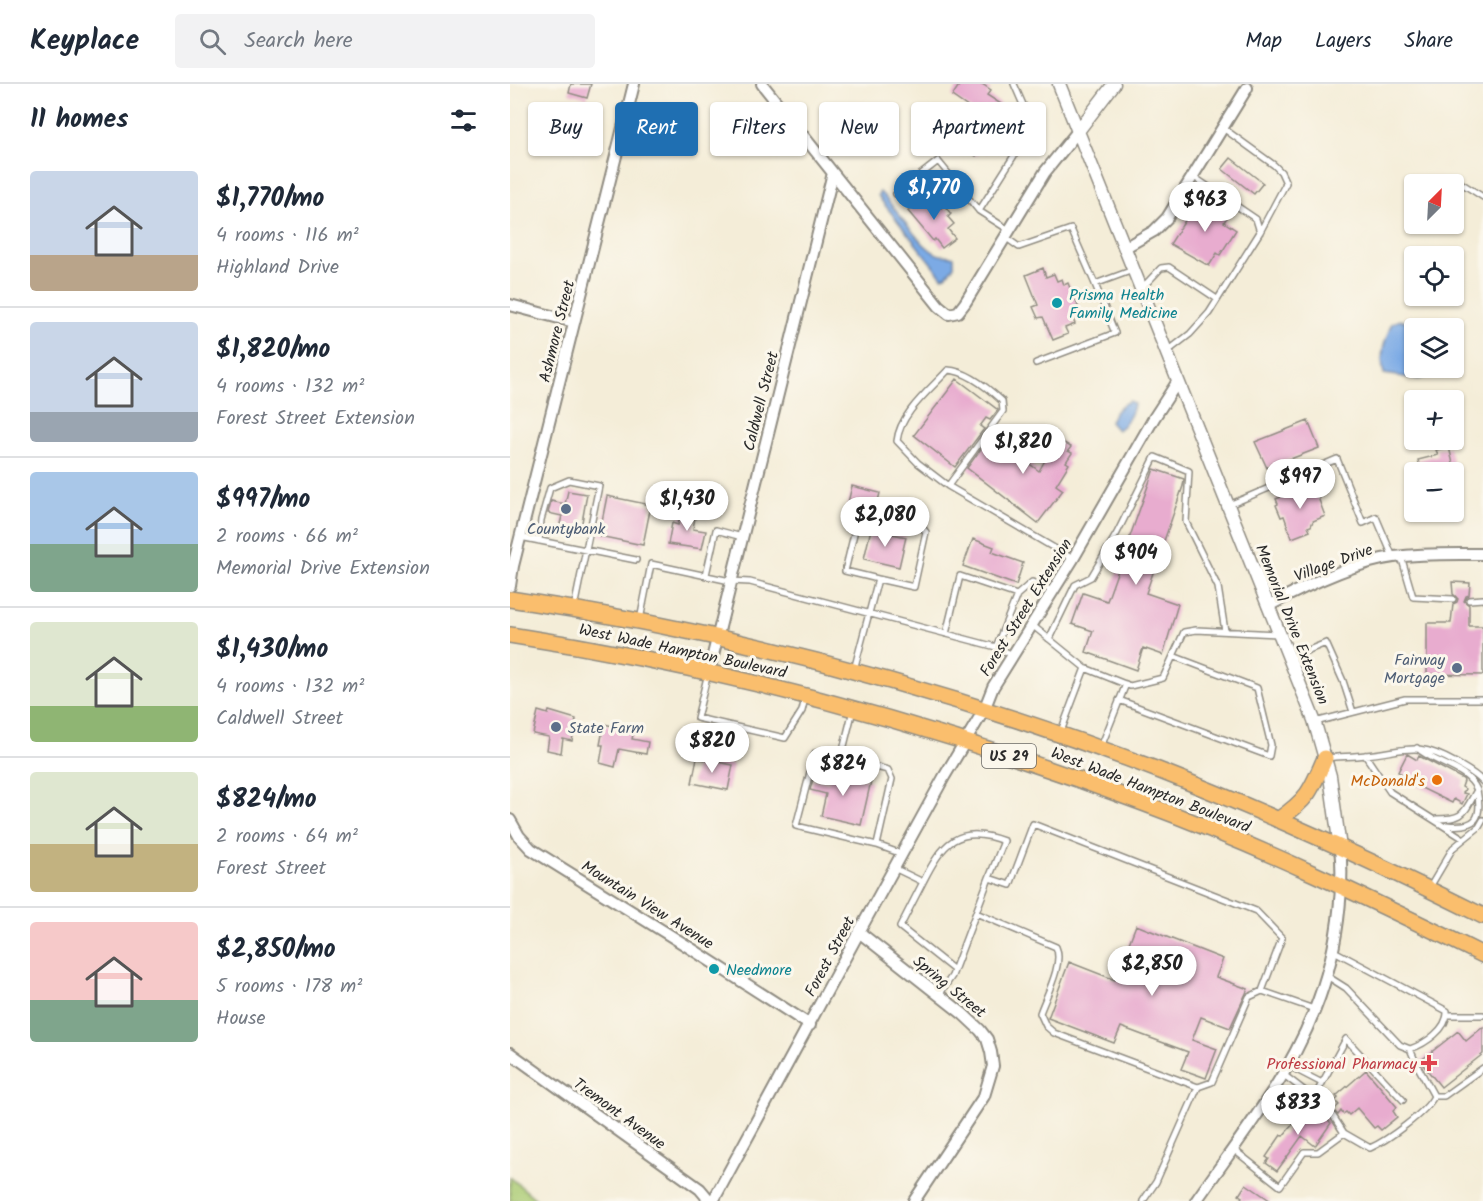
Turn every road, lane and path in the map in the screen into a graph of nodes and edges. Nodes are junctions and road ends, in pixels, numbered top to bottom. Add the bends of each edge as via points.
1 (634, 84) edge
2 (762, 84) edge
3 (1014, 84) edge
4 (1059, 84) edge
5 (1114, 84) edge
6 (1250, 86) edge
7 (1223, 128) junction
8 (1078, 131) junction
9 (833, 173) junction
10 (1194, 177) junction
11 (1464, 185) edge
12 (896, 194) dead end
13 (1483, 197) edge
14 (979, 211) junction
15 (1260, 232) junction
16 (1007, 233) junction
17 (1124, 248) junction
18 (1133, 270) junction
19 (1095, 284) junction
20 (1141, 290) junction
21 (1217, 299) junction
22 (510, 305) edge
23 (574, 322) junction
24 (1166, 352) junction
25 (1036, 363) dead end
26 (1178, 381) junction
27 (948, 486) junction
28 (1228, 506) junction
29 (886, 513) dead end
30 (854, 534) dead end
31 (520, 537) junction
32 (742, 537) junction
33 (539, 541) junction
34 (586, 550) junction
35 (1483, 554) edge
36 (1397, 556) junction
37 (1073, 559) junction
38 (636, 560) dead end
39 (706, 575) junction
40 (878, 579) junction
41 (730, 580) junction
42 (510, 586) edge
43 (1053, 591) junction
44 (1017, 595) junction
45 (510, 599) edge
46 (1453, 599) dead end
47 (1483, 599) edge
48 (1469, 600) dead end
49 (1269, 606) junction
50 (574, 609) junction
51 (870, 614) junction
52 (640, 622) junction
53 (1032, 625) junction
54 (1225, 632) junction
55 (946, 634) junction
56 (1280, 634) junction
57 (510, 635) edge
58 (717, 637) junction
59 (1050, 639) junction
60 (996, 648) junction
61 (1013, 655) junction
62 (1173, 656) junction
63 (1289, 658) junction
64 (1085, 668) junction
65 (709, 671) junction
66 (854, 671) junction
67 (1126, 684) junction
68 (806, 696) junction
69 (1483, 699) edge
70 (1119, 700) junction
71 (854, 708) junction
72 (984, 710) junction
73 (1353, 712) junction
74 (1315, 722) junction
75 (975, 726) joint
76 (1060, 735) junction
77 (965, 742) junction
78 (1417, 748) junction
79 (1100, 749) junction
80 (1365, 755) junction
81 (841, 758) junction
82 (1325, 758) junction
83 (1483, 782) edge
84 (1477, 790) junction
85 (1434, 819) junction
86 (510, 820) edge
87 (1278, 820) junction
88 (1483, 820) edge
89 (1445, 825) junction
90 (1464, 838) junction
91 (877, 845) junction
92 (1340, 848) junction
93 (902, 854) junction
94 (894, 868) junction
95 (989, 878) junction
96 (923, 882) junction
97 (1341, 887) junction
98 (1430, 889) junction
99 (976, 913) junction
100 (1483, 916) edge
101 (859, 932) junction
102 (1334, 951) junction
103 (1483, 955) edge
104 (954, 970) junction
105 (1327, 976) junction
106 (1262, 991) junction
107 (939, 995) junction
108 (1316, 1010) junction
109 (1448, 1015) junction
110 (1483, 1015) edge
111 (810, 1025) junction
112 (1410, 1049) junction
113 (510, 1053) edge
114 (1483, 1068) edge
115 (1286, 1070) junction
116 (1322, 1083) junction
117 (1197, 1087) junction
118 (1434, 1096) junction
119 (1314, 1098) junction
120 (1403, 1100) dead end
121 (1344, 1133) junction
122 (1233, 1148) junction
123 (712, 1201) edge
124 (914, 1201) edge
125 (1143, 1201) edge
126 (1196, 1201) edge

1 - 23 street, Ashmore Street
2 - 9 street
3 - 14 lane via 1031,123 1029,132
4 - 8 street, Memorial Drive Extension
5 - 8 street
6 - 7 street
7 - 10 street
7 - 15 lane via 1274,165 1285,179
8 - 16 street
8 - 17 street, Memorial Drive Extension
9 - 16 street via 949,314 958,312 965,303
9 - 32 street, Caldwell Street
10 - 15 lane via 1256,219
10 - 17 street via 1167,218 1154,231
11 - 13 lane
12 - 14 lane via 938,161
14 - 16 lane
15 - 21 lane
16 - 19 lane via 1019,247 1071,229
17 - 18 street, Memorial Drive Extension
18 - 19 lane
18 - 20 street, Memorial Drive Extension
19 - 25 lane via 1115,333
20 - 21 lane via 1161,268 1169,267
20 - 24 street, Memorial Drive Extension
21 - 24 lane via 1190,334
22 - 23 street
23 - 31 street, Ashmore Street
24 - 26 street, Memorial Drive Extension
26 - 28 street, Memorial Drive Extension
26 - 37 street, Forest Street Extension
27 - 27 lane via 897,441 905,418 948,370 957,370 1002,401 1003,411
27 - 37 lane
28 - 36 lane via 1336,459 1363,523 1376,517
28 - 49 street, Memorial Drive Extension
29 - 40 lane via 917,521 926,532 914,587
30 - 40 lane via 845,571
31 - 33 lane
31 - 42 street, Ashmore Street
32 - 39 lane via 716,530
32 - 41 street, Caldwell Street
33 - 34 lane
33 - 34 lane via 550,488 569,480 599,486
34 - 38 lane
34 - 50 lane
35 - 36 street, Village Drive
36 - 46 lane via 1413,597
36 - 49 street, Village Drive via 1293,592
37 - 43 street, Forest Street Extension
39 - 41 lane
39 - 52 lane via 651,564
40 - 51 lane
41 - 51 lane
41 - 58 street, Caldwell Street
43 - 44 lane via 1032,582
43 - 53 street, Forest Street Extension
44 - 55 lane via 960,576
44 - 60 lane
45 - 50 main road, West Wade Hampton Boulevard / US 29
47 - 48 lane
49 - 56 street, Memorial Drive Extension
50 - 52 main road, West Wade Hampton Boulevard / US 29
51 - 55 lane
51 - 66 lane
52 - 58 main road, West Wade Hampton Boulevard / US 29
53 - 59 lane
53 - 61 street, Forest Street Extension
54 - 56 lane
54 - 59 lane via 1218,587 1186,522 1189,471 1155,457 1091,578 1075,585
54 - 62 lane via 1184,632
55 - 60 lane
56 - 63 street, Memorial Drive Extension
57 - 65 main road, West Wade Hampton Boulevard / US 29
58 - 65 street, Caldwell Street
58 - 66 main road, West Wade Hampton Boulevard / US 29
59 - 64 lane
60 - 61 lane
61 - 72 street, Forest Street Extension
62 - 67 lane via 1163,678
62 - 70 lane via 1257,688 1271,745 1269,756
63 - 73 lane via 1326,643
63 - 74 street, Memorial Drive Extension
64 - 67 lane
64 - 76 lane
65 - 68 main road, West Wade Hampton Boulevard / US 29
65 - 68 lane via 697,718 784,738 802,711
66 - 72 main road, West Wade Hampton Boulevard / US 29
67 - 70 lane
68 - 71 main road, West Wade Hampton Boulevard / US 29
69 - 73 lane via 1405,699
70 - 79 lane
71 - 77 main road, West Wade Hampton Boulevard / US 29
71 - 81 lane
72 - 75 street, Forest Street Extension
72 - 76 main road, West Wade Hampton Boulevard / US 29
73 - 74 lane
74 - 82 street, Memorial Drive Extension
75 - 77 street, Forest Street
76 - 79 main road, West Wade Hampton Boulevard / US 29
77 - 93 street, Forest Street
77 - 97 main road, West Wade Hampton Boulevard / US 29 via 1145,804
78 - 80 lane
78 - 83 lane via 1437,752
78 - 84 lane via 1467,775
79 - 87 main road, West Wade Hampton Boulevard / US 29
80 - 82 lane
80 - 85 lane via 1390,792
81 - 91 lane via 888,770 892,779
81 - 91 lane via 815,753 796,826
82 - 87 main road via 1308,794
82 - 92 street, Memorial Drive Extension
84 - 85 lane via 1462,815
84 - 89 lane via 1482,805 1480,816 1461,827
85 - 89 lane
86 - 111 street, Mountain View Avenue via 531,849
87 - 92 main road, West Wade Hampton Boulevard / US 29
88 - 90 lane
89 - 90 lane
90 - 98 lane
91 - 93 lane
92 - 97 street
92 - 98 main road, West Wade Hampton Boulevard / US 29
93 - 94 street, Forest Street
94 - 96 lane
94 - 101 street, Forest Street
95 - 96 lane via 1004,841 971,834 951,840 944,847
95 - 99 lane
95 - 106 lane via 1010,885 1033,824 1256,910 1282,938
96 - 104 lane via 900,927
97 - 102 street
97 - 103 main road, West Wade Hampton Boulevard / US 29
98 - 100 main road, West Wade Hampton Boulevard / US 29
99 - 104 lane
99 - 117 lane via 1056,947 1059,962 1040,1013 1054,1033
101 - 107 street, Spring Street
101 - 111 street, Forest Street
102 - 105 street
102 - 109 lane
104 - 107 lane
105 - 108 street
105 - 112 lane via 1346,988 1400,1045
106 - 108 lane
106 - 117 lane via 1250,997 1212,1082
107 - 124 street, Spring Street via 987,1039 993,1066 984,1096
108 - 115 street
109 - 110 lane
109 - 112 lane via 1443,1026
111 - 123 street, Forest Street
112 - 118 lane
113 - 123 street, Tremont Avenue
114 - 118 lane via 1444,1096
115 - 116 lane
115 - 119 lane
115 - 122 street
116 - 119 lane
116 - 120 lane via 1346,1039
117 - 125 lane via 1156,1182
118 - 121 lane via 1381,1143 1370,1148
119 - 121 lane
121 - 122 lane via 1318,1152 1304,1152 1280,1186
122 - 126 street

